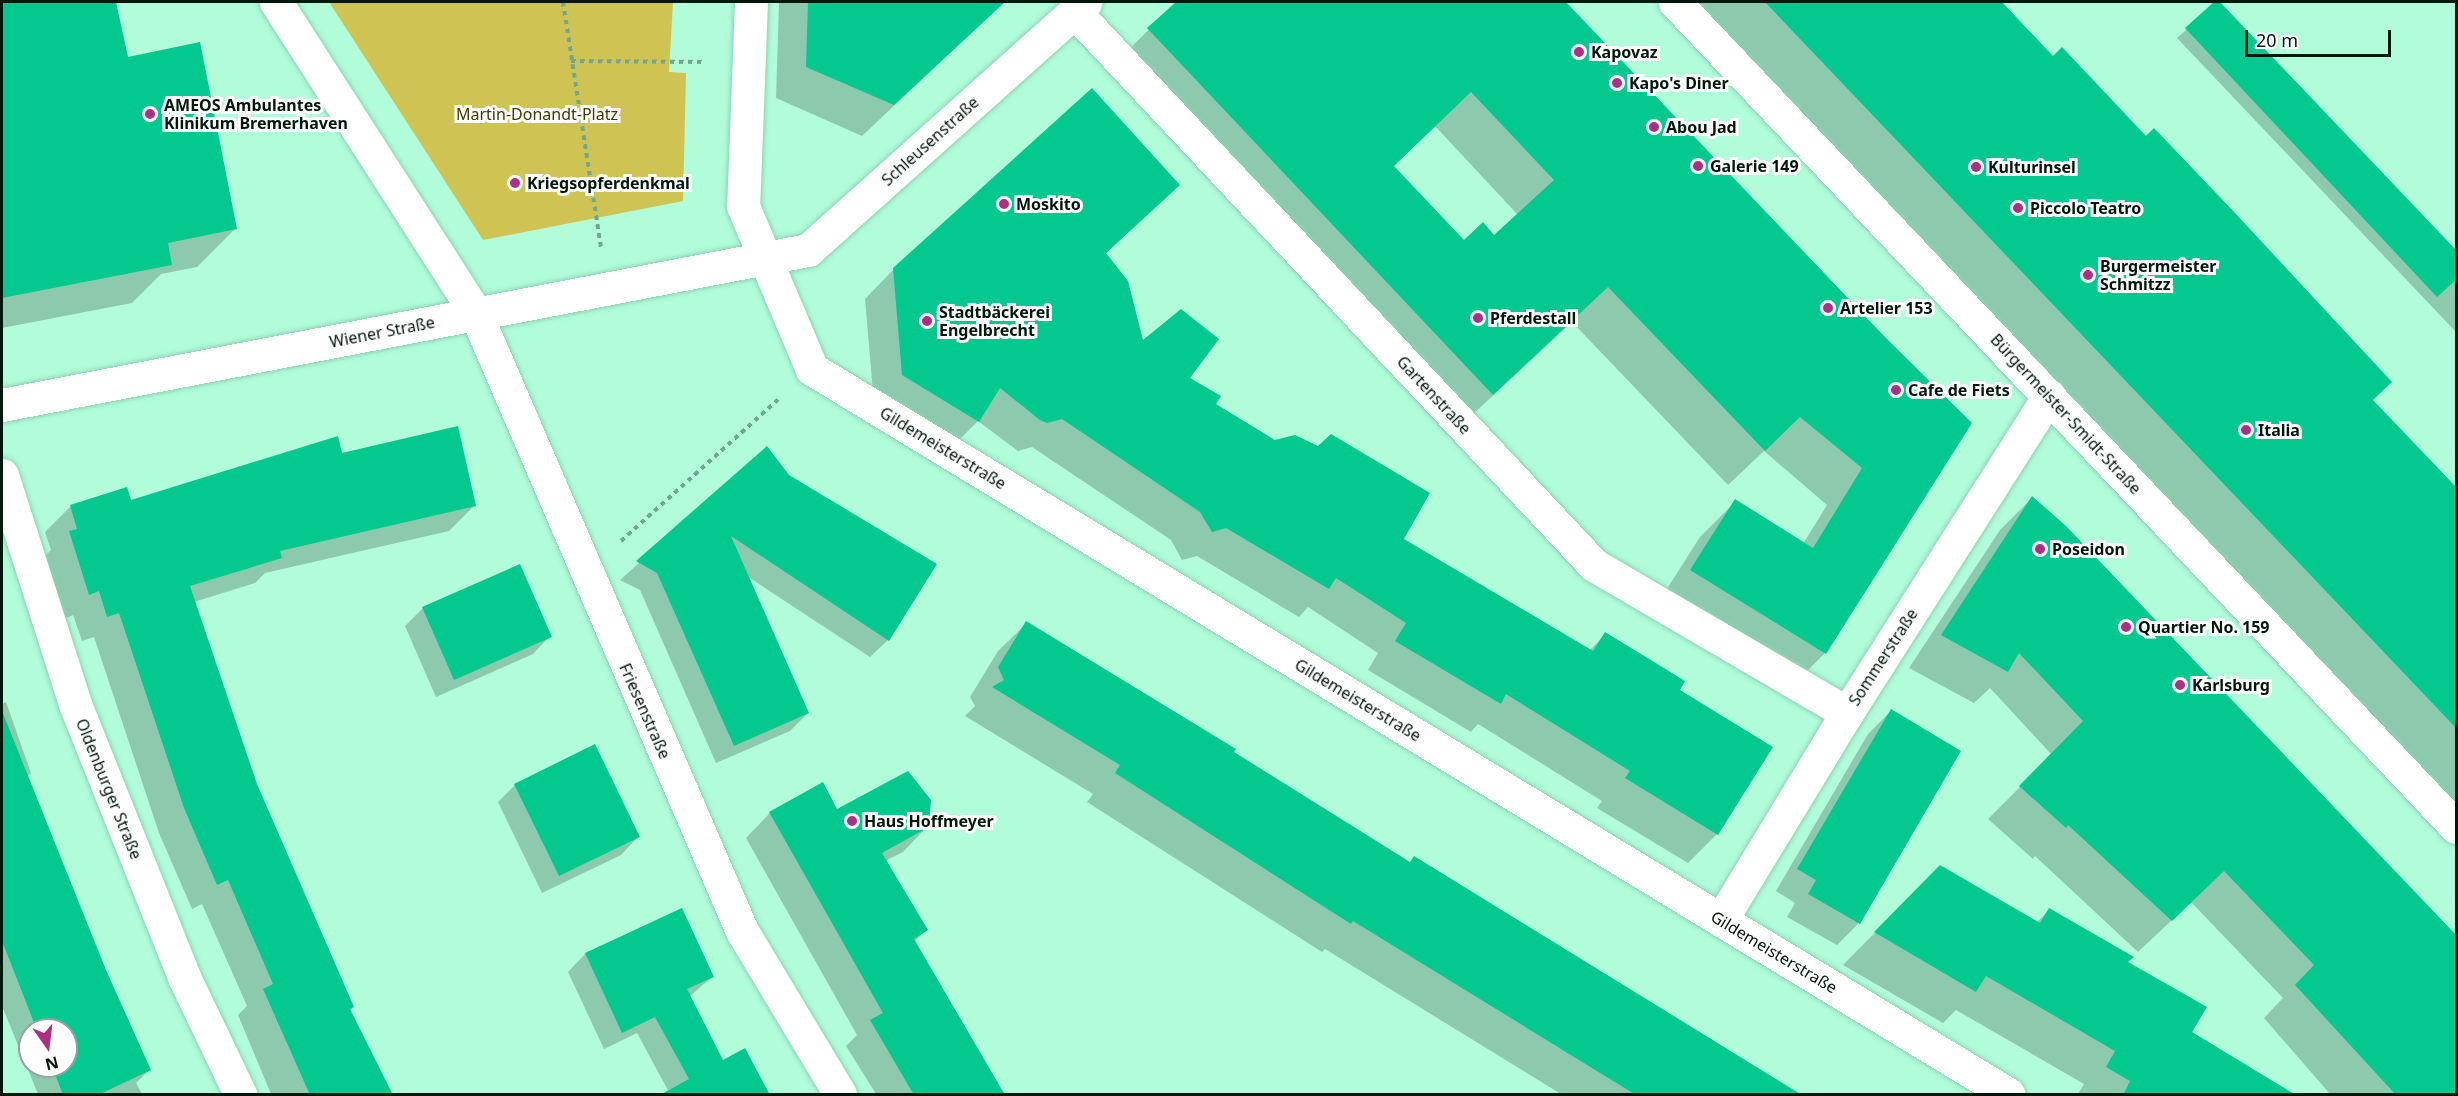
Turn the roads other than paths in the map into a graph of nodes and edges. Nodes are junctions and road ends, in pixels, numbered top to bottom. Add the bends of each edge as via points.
1 (276, 2) edge
2 (751, 2) edge
3 (1676, 2) edge
4 (1080, 7) edge
5 (763, 259) junction
6 (476, 314) junction
7 (2049, 396) junction
8 (2, 405) edge
9 (2, 475) edge
10 (1847, 713) junction
11 (2457, 827) edge
12 (1721, 920) junction
13 (1991, 1091) edge
14 (240, 1095) edge
15 (840, 1095) edge

1 - 6 street, Friesenstraße
2 - 5 street via 743,206
3 - 7 street, Bürgermeister-Smidt-Straße
4 - 5 street, Schleusenstraße via 808,250
4 - 10 street, Gartenstraße via 1594,565
5 - 6 street, Wiener Straße
5 - 12 street, Gildemeisterstraße via 812,369
6 - 8 street, Wiener Straße
6 - 15 street, Friesenstraße via 742,931
7 - 10 street, Sommerstraße
7 - 11 street, Bürgermeister-Smidt-Straße
9 - 14 street, Oldenburger Straße via 75,704 184,977
10 - 12 street, Sommerstraße
12 - 13 street, Gildemeisterstraße

